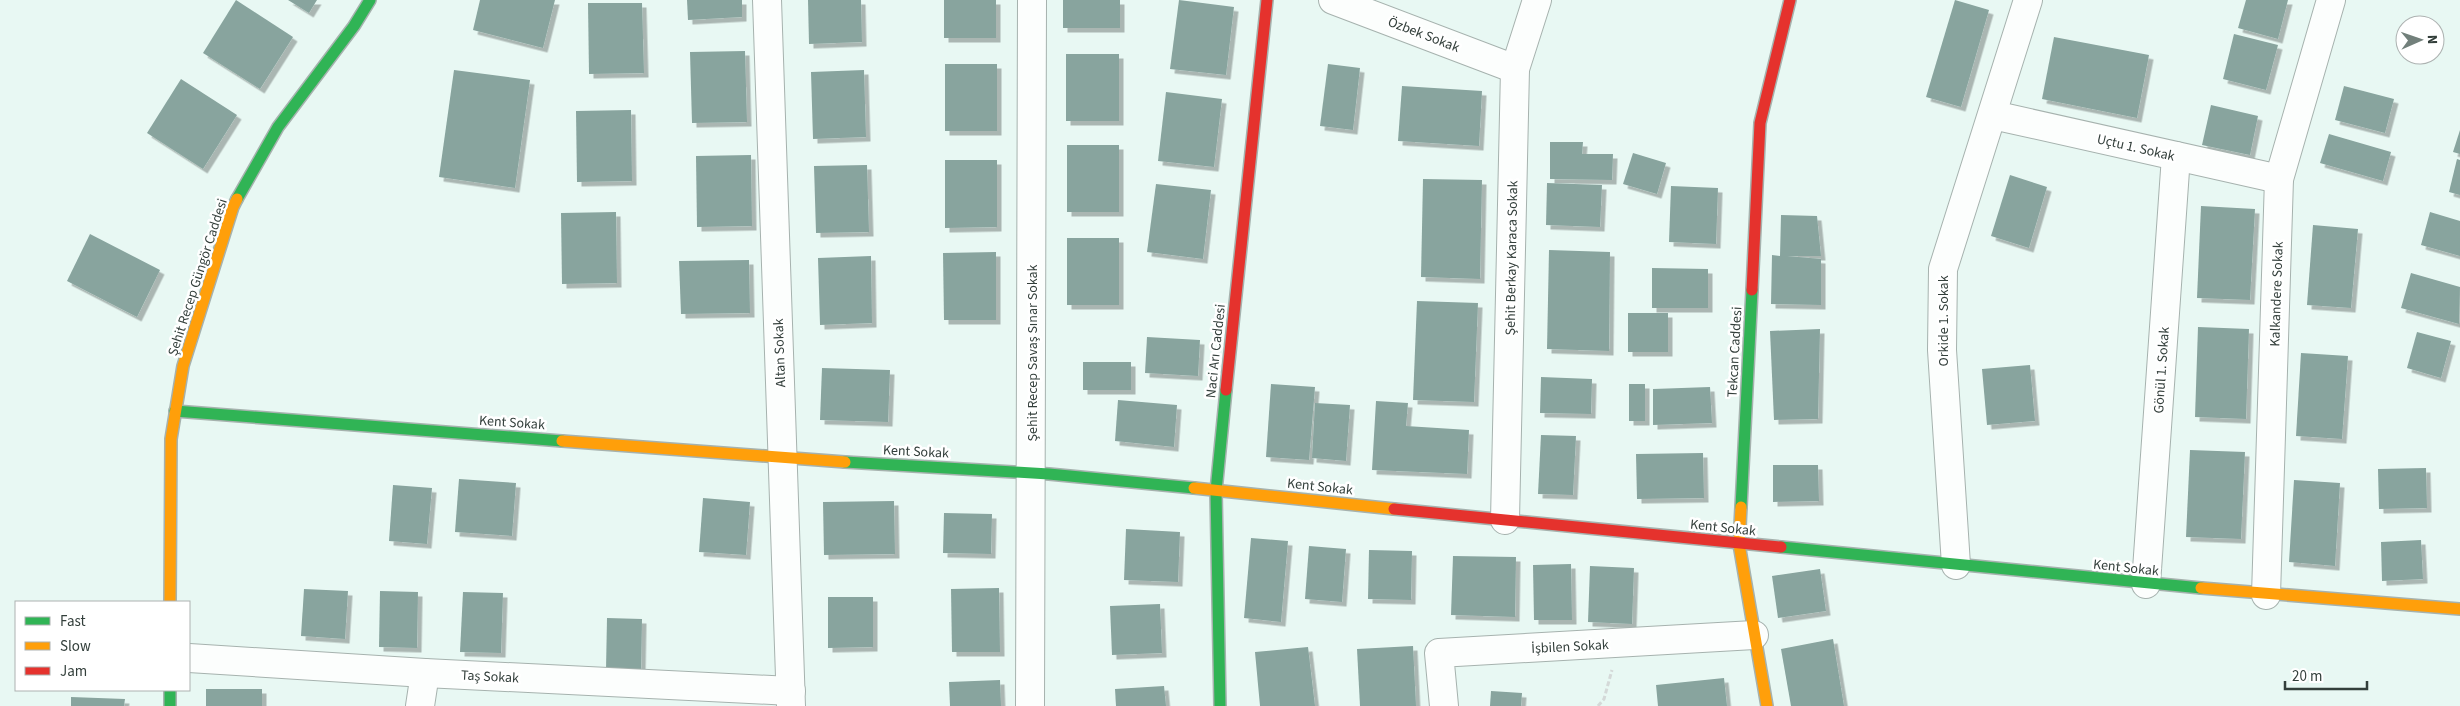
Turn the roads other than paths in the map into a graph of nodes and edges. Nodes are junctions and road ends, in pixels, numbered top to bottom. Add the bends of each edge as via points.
1 (370, 0) edge
2 (768, 0) edge
3 (1032, 0) edge
4 (1267, 0) edge
5 (1333, 0) edge
6 (1537, 0) edge
7 (1790, 0) edge
8 (2028, 0) edge
9 (2331, 0) edge
10 (1515, 69) junction
11 (1993, 115) junction
12 (2176, 156) junction
13 (2279, 179) junction
14 (176, 411) junction
15 (782, 458) junction
16 (1031, 473) junction
17 (1216, 491) junction
18 (1505, 520) junction
19 (1739, 544) junction
20 (1956, 565) junction
21 (2146, 584) junction
22 (2266, 595) junction
23 (170, 601) edge
24 (2460, 609) edge
25 (1754, 635) junction
26 (190, 658) edge
27 (424, 673) junction
28 (170, 691) edge
29 (791, 698) edge
30 (170, 706) edge
31 (420, 706) edge
32 (1030, 706) edge
33 (1220, 706) edge
34 (1444, 706) edge
35 (1766, 706) edge

1 - 14 street, Şehit Recep Güngör Caddesi via 278,127 233,207 183,366
2 - 15 street, Altan Sokak
3 - 16 street, Şehit Recep Savaş Sınar Sokak
4 - 17 street, Naci Arı Caddesi
5 - 10 street, Özbek Sokak
6 - 10 street, Şehit Berkay Karaca Sokak
7 - 19 street, Tekcan Caddesi via 1760,123
8 - 11 street, Orkide 1. Sokak
9 - 13 street, Kalkandere Sokak
10 - 18 street, Şehit Berkay Karaca Sokak
11 - 12 street, Uçtu 1. Sokak
11 - 20 street, Orkide 1. Sokak via 1943,269 1942,350
12 - 13 street, Uçtu 1. Sokak
12 - 21 street, Gönül 1. Sokak
13 - 22 street, Kalkandere Sokak
14 - 15 street, Kent Sokak
14 - 23 street, Şehit Recep Güngör Caddesi via 170,439
15 - 16 street, Kent Sokak
15 - 29 street, Altan Sokak
16 - 17 street, Kent Sokak
16 - 32 street, Şehit Recep Savaş Sınar Sokak
17 - 18 street, Kent Sokak
17 - 33 street, Naci Arı Caddesi
18 - 19 street, Kent Sokak
19 - 20 street, Kent Sokak
19 - 25 street, Tekcan Caddesi
20 - 21 street, Kent Sokak
21 - 22 street, Kent Sokak
22 - 24 street, Kent Sokak
25 - 34 street, İşbilen Sokak via 1439,653
25 - 35 street, Tekcan Caddesi
26 - 27 street, Taş Sokak
27 - 29 street, Taş Sokak
27 - 31 street
28 - 30 street

